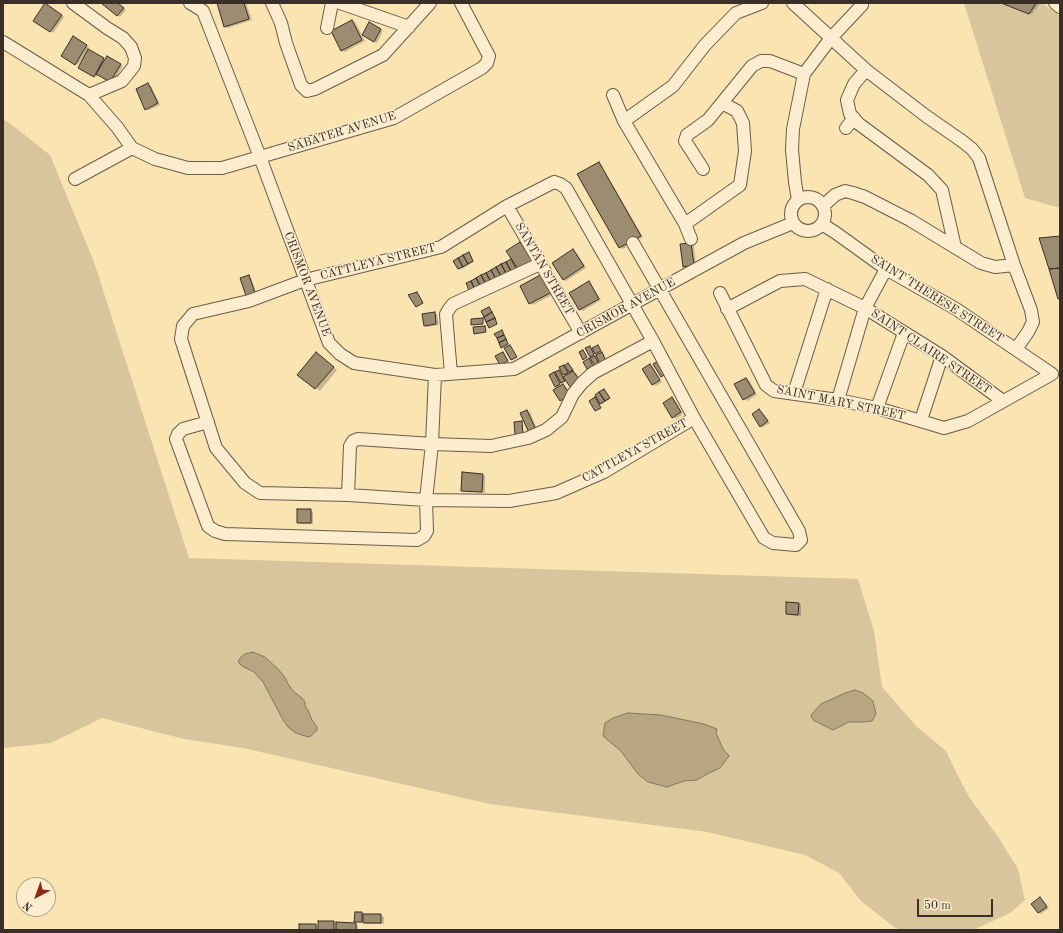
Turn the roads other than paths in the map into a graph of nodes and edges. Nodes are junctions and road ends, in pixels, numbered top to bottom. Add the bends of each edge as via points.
1 (73, 3) edge
2 (190, 3) edge
3 (272, 3) edge
4 (332, 3) edge
5 (340, 3) edge
6 (430, 3) edge
7 (461, 3) edge
8 (762, 3) edge
9 (793, 3) edge
10 (1054, 3) edge
11 (862, 5) dead end
12 (1060, 7) edge
13 (409, 27) junction
14 (327, 28) dead end
15 (831, 38) junction
16 (3, 42) edge
17 (866, 70) junction
18 (804, 74) junction
19 (89, 95) junction
20 (613, 95) dead end
21 (722, 103) junction
22 (854, 118) junction
23 (624, 121) junction
24 (846, 128) dead end
25 (132, 148) junction
26 (260, 157) junction
27 (703, 169) dead end
28 (75, 179) dead end
29 (798, 200) junction
30 (506, 206) junction
31 (823, 206) junction
32 (685, 224) junction
33 (793, 224) junction
34 (822, 224) junction
35 (691, 239) dead end
36 (633, 243) dead end
37 (955, 247) junction
38 (540, 264) junction
39 (1014, 265) junction
40 (886, 269) junction
41 (305, 280) junction
42 (660, 289) junction
43 (827, 289) junction
44 (720, 293) dead end
45 (632, 304) junction
46 (866, 308) junction
47 (727, 309) junction
48 (581, 333) junction
49 (904, 333) junction
50 (653, 341) junction
51 (1016, 349) junction
52 (942, 356) junction
53 (450, 374) junction
54 (1052, 374) joint
55 (435, 375) junction
56 (794, 394) junction
57 (838, 400) junction
58 (1003, 401) junction
59 (877, 408) junction
60 (694, 418) junction
61 (921, 420) junction
62 (208, 422) junction
63 (432, 444) junction
64 (348, 495) junction
65 (426, 500) junction

1 - 19 street via 123,38 131,46 135,58 134,66 122,81
2 - 26 street, CRISMOR AVENUE via 203,11
3 - 13 street via 301,85 307,91 383,55
4 - 14 street
5 - 13 street
6 - 13 street
7 - 26 street, SABATER AVENUE via 489,56 482,68 394,118
8 - 23 street via 736,13 705,45 673,86
9 - 15 street
10 - 12 street
11 - 15 street
15 - 17 street
15 - 18 street
16 - 19 street
17 - 22 street via 854,84 848,100 850,114
17 - 39 street via 962,141 979,158
18 - 21 street via 770,61 761,61 752,66
18 - 29 street via 793,129 792,150
19 - 25 street
20 - 23 street
21 - 27 street via 708,120 687,136 685,141
21 - 32 street via 738,111 743,123 745,151 740,185
22 - 24 street
22 - 37 street via 928,175 942,190
23 - 32 street
25 - 26 street via 155,159 188,168 222,168
25 - 28 street
26 - 41 street, CRISMOR AVENUE
29 - 31 street via 815,198
29 - 33 street via 790,213
30 - 38 street, SANTAN STREET
30 - 41 street, CATTLEYA STREET via 441,246
30 - 45 street, CATTLEYA STREET via 554,182 566,188
31 - 34 street via 825,215
31 - 37 street via 835,195 845,191 853,193 910,220
32 - 35 street
33 - 34 street via 807,232 816,230
33 - 42 street, CRISMOR AVENUE via 744,243
34 - 40 street, SAINT THERESE STREET
36 - 42 street
37 - 39 street via 982,263 995,267
38 - 48 street, SANTAN STREET
38 - 53 street via 453,304 446,314
39 - 51 street via 1033,322
40 - 46 street
40 - 51 street, SAINT THERESE STREET via 956,309
41 - 55 street, CRISMOR AVENUE via 329,343 340,354 354,363
41 - 62 street, CATTLEYA STREET via 249,301 193,314 183,326 181,339
42 - 45 street, CRISMOR AVENUE
42 - 60 street via 799,532 801,540 796,545 772,543 764,538
43 - 46 street, SAINT CLAIRE STREET
43 - 47 street, SAINT CLAIRE STREET via 805,279 780,281
43 - 56 street
44 - 47 street, SAINT MARY STREET
45 - 48 street, CRISMOR AVENUE
45 - 50 street, CATTLEYA STREET
46 - 49 street, SAINT CLAIRE STREET
46 - 57 street
47 - 56 street, SAINT MARY STREET via 766,385 774,391
48 - 53 street, CRISMOR AVENUE via 514,369
49 - 52 street, SAINT CLAIRE STREET
49 - 59 street
50 - 60 street, CATTLEYA STREET
50 - 63 street via 593,373 573,394 562,417 546,430 528,438 491,446
51 - 54 street, SAINT THERESE STREET
52 - 58 street, SAINT CLAIRE STREET
52 - 61 street
53 - 55 street, CRISMOR AVENUE
54 - 58 street, SAINT MARY STREET
55 - 63 street
56 - 57 street, SAINT MARY STREET
57 - 59 street, SAINT MARY STREET
58 - 61 street, SAINT MARY STREET via 968,421 944,428
59 - 61 street, SAINT MARY STREET
60 - 65 street, CATTLEYA STREET via 604,472 556,493 509,501
62 - 64 street, CATTLEYA STREET via 216,448 245,483 260,493
62 - 65 street via 183,429 176,439 208,526 215,531 225,534 417,540 427,531
63 - 64 street via 358,439 353,441 350,446
63 - 65 street
64 - 65 street, CATTLEYA STREET

